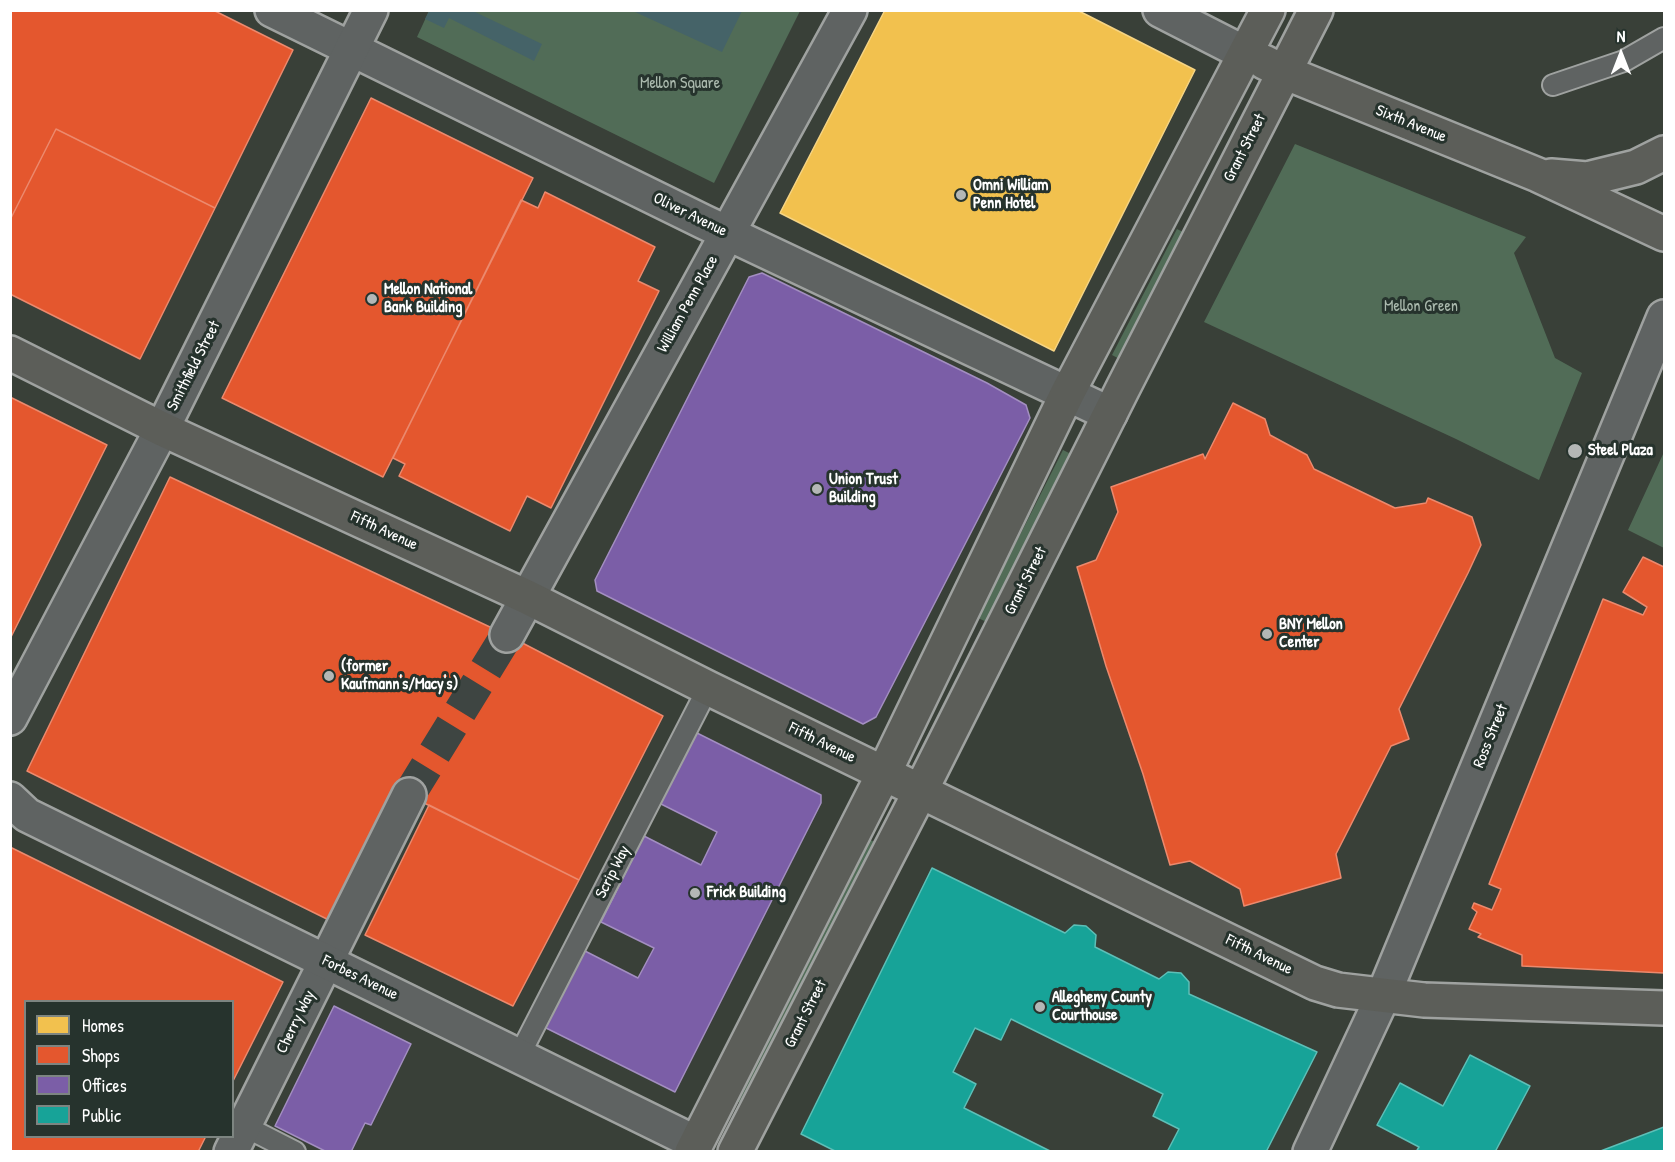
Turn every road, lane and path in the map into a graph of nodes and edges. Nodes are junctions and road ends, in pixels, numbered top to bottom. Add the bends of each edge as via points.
1 (272, 10) edge
2 (371, 10) edge
3 (850, 10) edge
4 (1160, 10) edge
5 (1268, 10) edge
6 (1316, 10) edge
7 (1665, 38) edge
8 (352, 50) junction
9 (1246, 54) junction
10 (1284, 72) junction
11 (1553, 85) dead end
12 (1665, 153) edge
13 (1538, 176) junction
14 (727, 233) junction
15 (1665, 234) edge
16 (1665, 317) edge
17 (10, 354) edge
18 (1067, 394) junction
19 (1110, 414) junction
20 (162, 429) junction
21 (528, 597) junction
22 (507, 635) tunnel mouth
23 (708, 688) junction
24 (10, 718) edge
25 (884, 773) junction
26 (920, 792) junction
27 (409, 795) tunnel mouth
28 (10, 799) edge
29 (326, 962) junction
30 (1383, 996) junction
31 (1665, 1008) edge
32 (519, 1056) junction
33 (238, 1139) edge
34 (700, 1149) edge
35 (295, 1152) edge
36 (735, 1152) edge
37 (1310, 1152) edge

1 - 8 street, Oliver Avenue
2 - 8 street, Smithfield Street
3 - 14 street, William Penn Place
4 - 9 street, Sixth Avenue
5 - 9 main road
6 - 10 main road, Grant Street
7 - 11 lane via 1624,61
8 - 14 street, Oliver Avenue
8 - 20 street, Smithfield Street
9 - 10 main road, Sixth Avenue
9 - 18 main road
10 - 13 main road, Sixth Avenue
10 - 19 main road, Grant Street
12 - 13 main road via 1636,166 1587,179
13 - 15 main road, Sixth Avenue
14 - 18 street, Oliver Avenue
14 - 21 street, William Penn Place
16 - 30 street, Ross Street
17 - 20 main road, Fifth Avenue
18 - 19 street, Oliver Avenue
18 - 25 main road
19 - 26 main road, Grant Street
20 - 21 main road, Fifth Avenue
20 - 24 street, Smithfield Street
21 - 22 street
21 - 23 main road, Fifth Avenue
23 - 25 main road, Fifth Avenue
23 - 32 lane, Scrip Way
25 - 26 main road, Fifth Avenue
25 - 34 main road
26 - 30 main road, Fifth Avenue via 1315,982 1338,990
26 - 36 main road, Grant Street
27 - 29 street, Cherry Way
28 - 29 street, Forbes Avenue via 27,815
29 - 32 street, Forbes Avenue
29 - 33 street, Cherry Way
30 - 31 main road, Fifth Avenue
30 - 37 street, Ross Street
32 - 34 street, Forbes Avenue
33 - 35 lane

